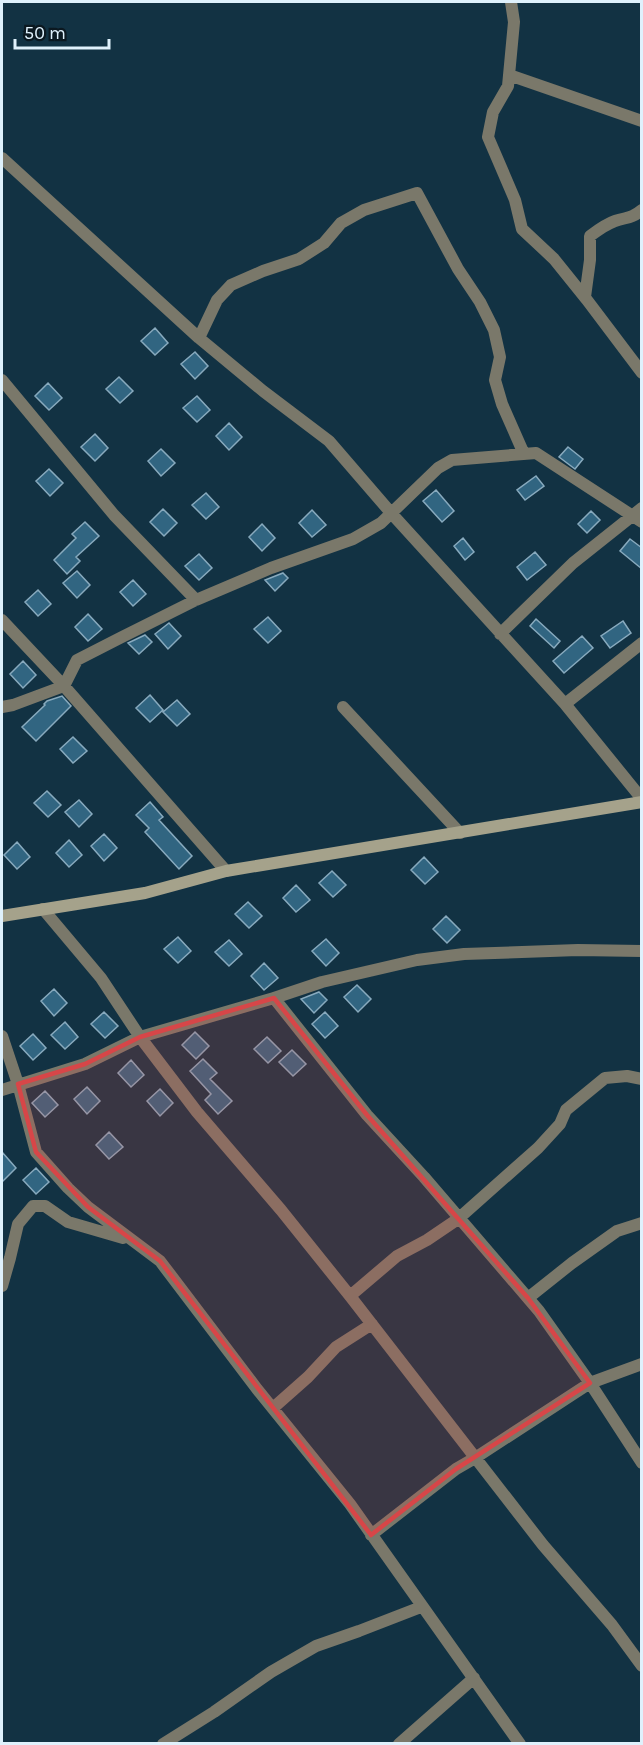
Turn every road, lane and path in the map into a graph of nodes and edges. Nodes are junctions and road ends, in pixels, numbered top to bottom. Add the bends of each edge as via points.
1 (511, 2) edge
2 (509, 75) junction
3 (642, 121) edge
4 (2, 158) edge
5 (642, 210) edge
6 (585, 297) junction
7 (199, 338) junction
8 (642, 373) edge
9 (2, 380) edge
10 (524, 454) junction
11 (642, 508) edge
12 (392, 514) junction
13 (637, 520) edge
14 (196, 600) junction
15 (2, 620) edge
16 (500, 634) junction
17 (642, 643) edge
18 (64, 686) junction
19 (565, 704) junction
20 (2, 707) edge
21 (343, 707) dead end
22 (642, 801) edge
23 (460, 833) junction
24 (226, 871) junction
25 (43, 909) junction
26 (2, 916) edge
27 (642, 951) edge
28 (274, 998) junction
29 (2, 1036) edge
30 (140, 1037) junction
31 (642, 1079) edge
32 (18, 1084) junction
33 (2, 1090) edge
34 (458, 1219) junction
35 (642, 1223) edge
36 (133, 1241) junction
37 (2, 1286) edge
38 (350, 1296) junction
39 (528, 1298) junction
40 (372, 1324) junction
41 (642, 1364) edge
42 (590, 1383) junction
43 (273, 1408) junction
44 (476, 1458) junction
45 (642, 1463) edge
46 (371, 1535) junction
47 (422, 1607) junction
48 (642, 1666) edge
49 (474, 1678) junction
50 (163, 1743) edge
51 (399, 1743) edge
52 (520, 1743) edge

1 - 2 street via 514,22
2 - 3 street
2 - 6 street via 508,86 493,112 488,137 522,229 554,259
4 - 7 street
5 - 6 street via 633,218 609,224 590,236
6 - 8 street
7 - 10 street via 217,300 231,285 299,259 324,243 341,223 364,210 417,193 494,330 500,357 495,380
7 - 12 street via 262,392 329,441
9 - 14 street via 114,515
10 - 12 street via 452,460 438,468
10 - 13 street via 536,453
11 - 13 street
12 - 14 street via 353,539
12 - 16 street
13 - 16 street via 573,563
14 - 18 street via 77,660
15 - 18 street
16 - 19 street
17 - 19 street
18 - 20 street
18 - 24 street
19 - 22 street
21 - 23 street
22 - 23 street
23 - 24 street
24 - 25 street via 145,893
25 - 26 street
25 - 30 street via 101,978
27 - 28 street via 578,950 429,958 322,982
28 - 30 street
28 - 34 street via 367,1115
29 - 32 street
30 - 32 street via 85,1064
30 - 38 street
31 - 34 street via 606,1078 566,1110 560,1124 538,1148
32 - 33 street
32 - 36 street via 36,1152 81,1201
34 - 38 street via 397,1256
34 - 39 street
35 - 39 street via 617,1231
36 - 37 street via 68,1222 45,1206 33,1206 18,1224
36 - 43 street via 160,1261
38 - 40 street
39 - 42 street
40 - 43 street via 336,1347
40 - 44 street
41 - 42 street
42 - 44 street
42 - 45 street
43 - 46 street
44 - 46 street
44 - 48 street
46 - 47 street
47 - 49 street
47 - 50 street via 316,1646
49 - 51 street
49 - 52 street

